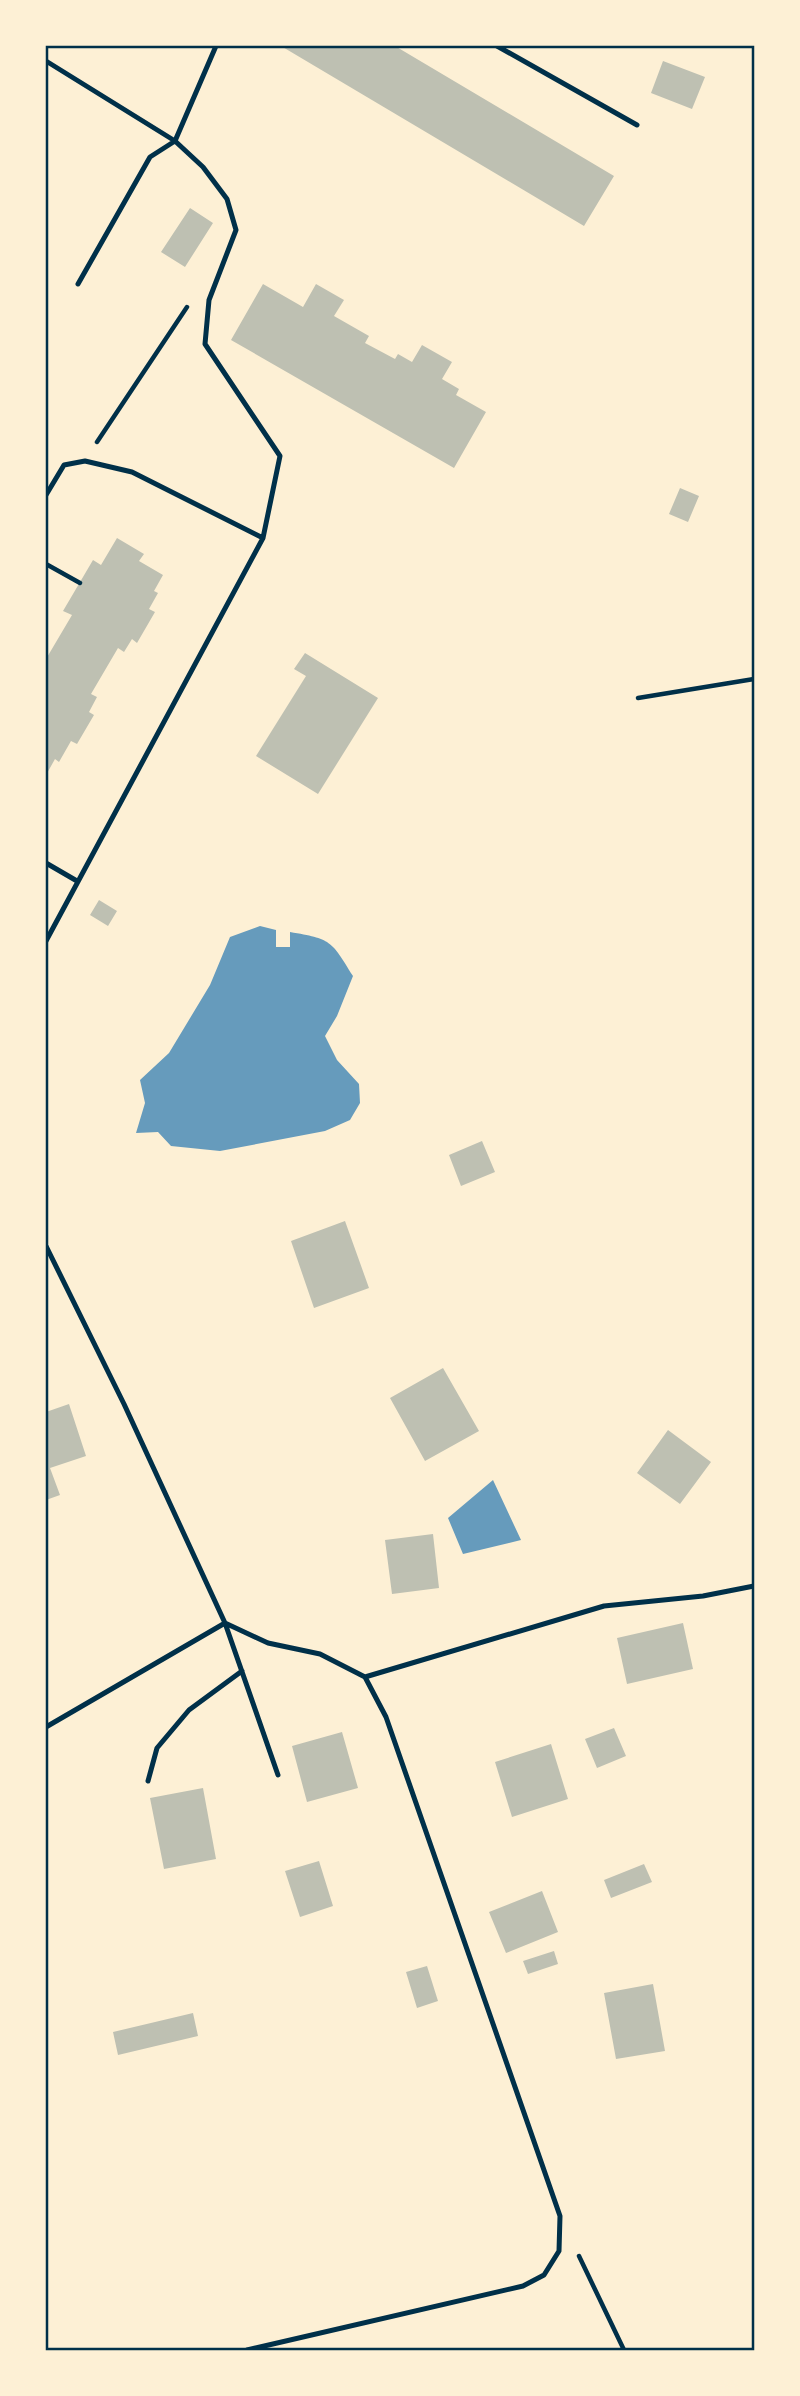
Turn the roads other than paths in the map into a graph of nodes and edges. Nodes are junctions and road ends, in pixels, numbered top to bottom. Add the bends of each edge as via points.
1 (216, 46) edge
2 (497, 46) edge
3 (46, 61) edge
4 (637, 125) dead end
5 (175, 141) junction
6 (78, 284) dead end
7 (46, 495) edge
8 (263, 538) junction
9 (46, 863) edge
10 (77, 881) junction
11 (46, 941) edge
12 (46, 1246) edge
13 (754, 1586) edge
14 (225, 1623) junction
15 (242, 1671) junction
16 (365, 1677) junction
17 (46, 1727) edge
18 (278, 1775) dead end
19 (149, 1781) dead end
20 (247, 2350) edge

1 - 5 lane
2 - 4 lane
3 - 5 lane
5 - 6 lane via 150,156
5 - 8 lane via 227,199 236,230 209,300 205,344 279,456
7 - 8 lane via 64,465 85,461 132,472
8 - 10 lane
9 - 10 lane
10 - 11 lane
12 - 14 lane
13 - 16 lane via 604,1606
14 - 15 lane
14 - 16 lane via 268,1643 320,1654
14 - 17 lane
15 - 18 lane
15 - 19 lane via 188,1710 157,1748
16 - 20 lane via 386,1717 560,2216 559,2251 544,2275 523,2286

